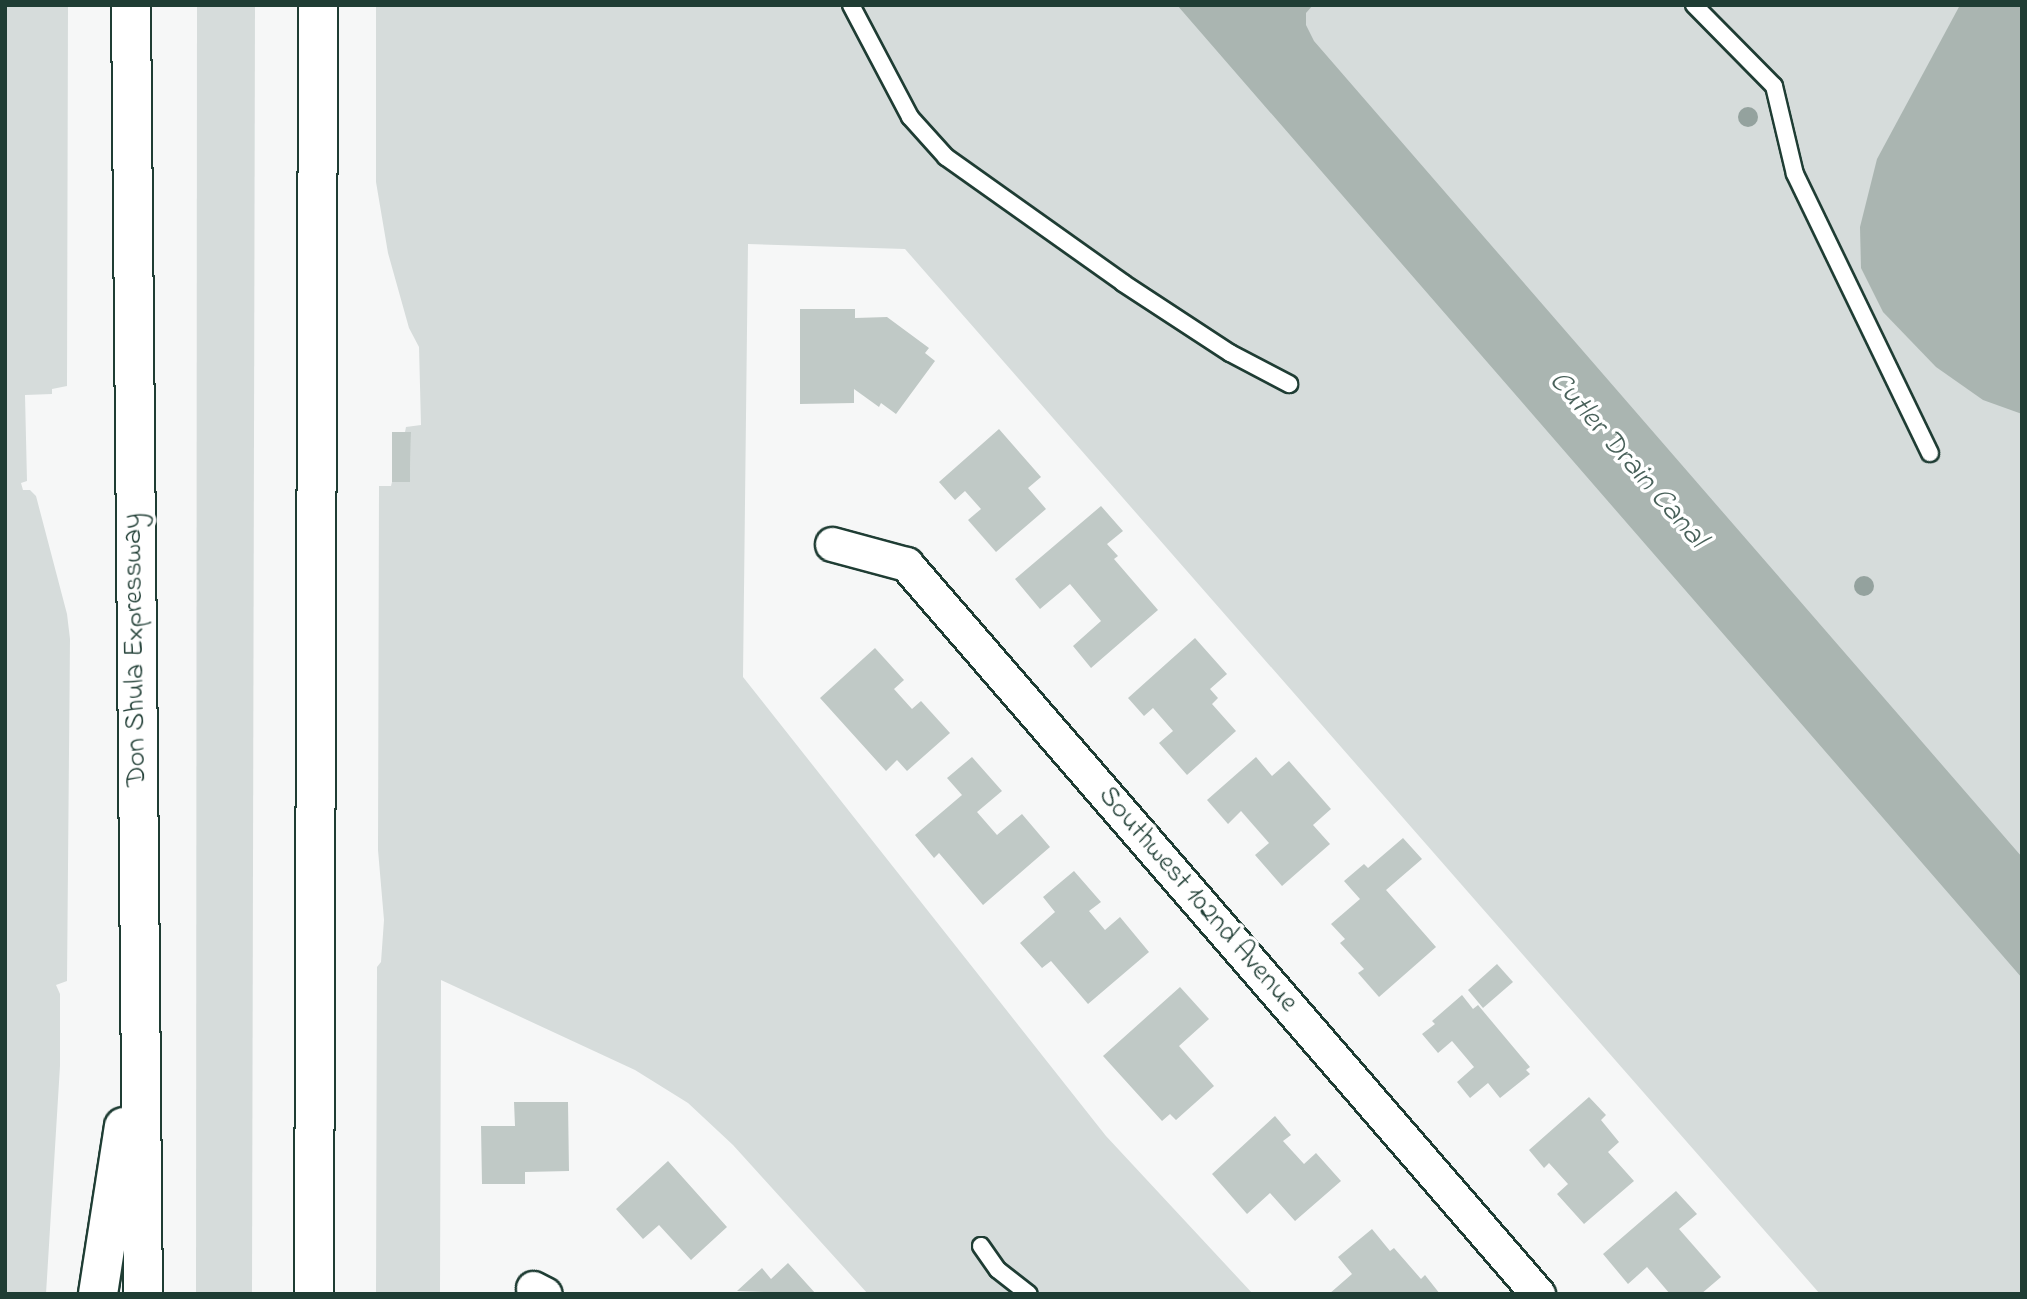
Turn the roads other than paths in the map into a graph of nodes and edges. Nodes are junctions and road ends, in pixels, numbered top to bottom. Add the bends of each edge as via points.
1 (131, 5) edge
2 (318, 5) edge
3 (852, 5) edge
4 (1694, 5) edge
5 (1289, 384) dead end
6 (1930, 453) dead end
7 (832, 544) dead end
8 (142, 1025) junction
9 (981, 1246) dead end
10 (98, 1294) edge
11 (142, 1294) edge
12 (314, 1294) edge
13 (1029, 1294) edge
14 (1538, 1294) edge

1 - 8 highway, Don Shula Expressway
2 - 12 highway
3 - 5 lane via 910,117 946,157 1123,283 1230,353
4 - 6 lane via 1774,86 1795,173
7 - 14 street, Southwest 102nd Avenue via 906,564
8 - 10 highway
8 - 11 highway, Don Shula Expressway
9 - 13 lane via 998,1270

